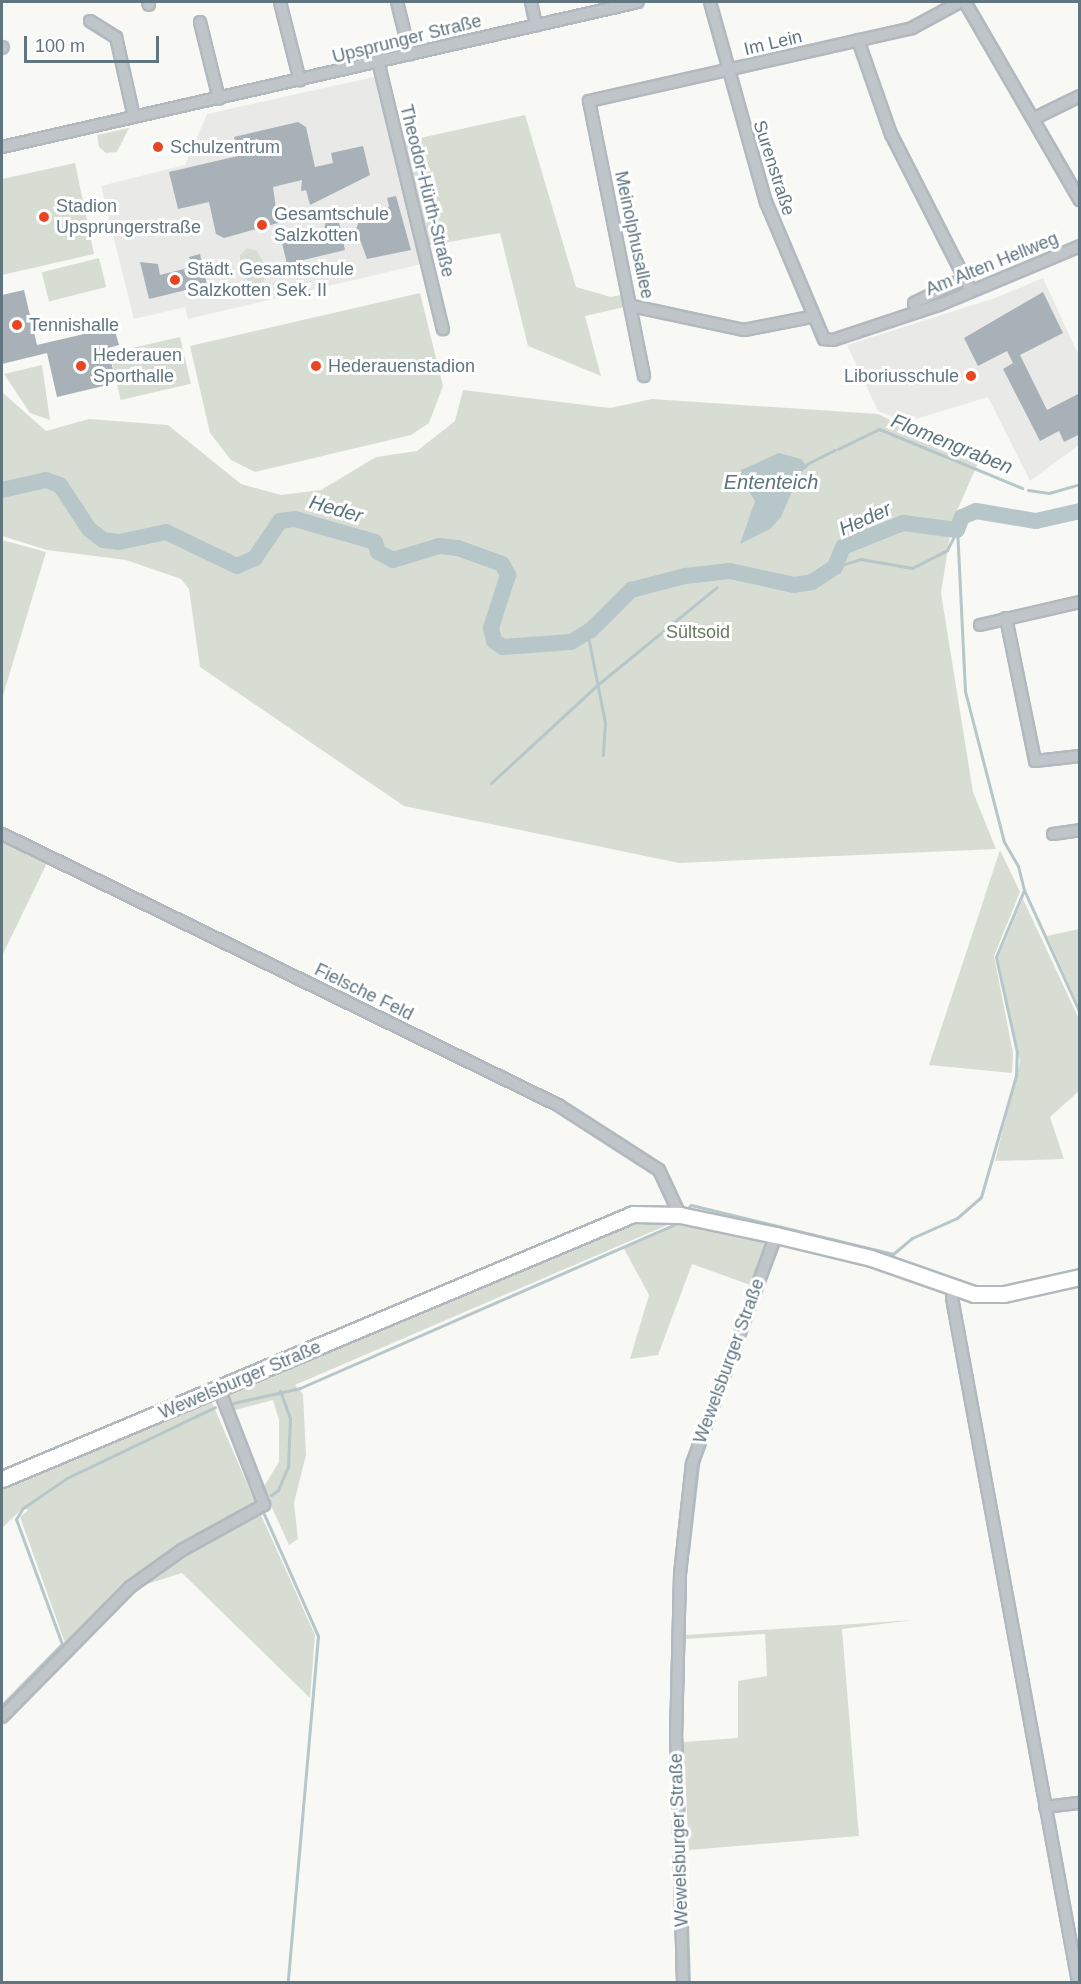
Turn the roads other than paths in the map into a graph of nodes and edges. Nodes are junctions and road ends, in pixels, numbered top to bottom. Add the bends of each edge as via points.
1 (280, 2) edge
2 (397, 2) edge
3 (531, 2) edge
4 (638, 2) edge
5 (710, 2) edge
6 (960, 2) edge
7 (965, 2) edge
8 (90, 21) dead end
9 (200, 22) dead end
10 (536, 25) junction
11 (858, 40) junction
12 (410, 54) junction
13 (378, 61) junction
14 (727, 71) junction
15 (300, 81) junction
16 (1080, 96) edge
17 (219, 99) junction
18 (589, 101) joint
19 (134, 117) junction
20 (1035, 118) junction
21 (2, 147) edge
22 (1080, 200) edge
23 (1080, 246) edge
24 (964, 278) junction
25 (971, 291) junction
26 (632, 306) junction
27 (917, 312) junction
28 (811, 318) junction
29 (443, 329) dead end
30 (824, 339) joint
31 (644, 376) dead end
32 (1080, 602) edge
33 (1006, 618) junction
34 (981, 625) dead end
35 (1080, 756) edge
36 (1080, 830) edge
37 (2, 834) edge
38 (1053, 834) dead end
39 (680, 1215) junction
40 (776, 1235) junction
41 (1080, 1277) edge
42 (953, 1287) junction
43 (219, 1389) junction
44 (2, 1479) edge
45 (2, 1717) edge
46 (1080, 1803) edge
47 (1045, 1807) junction
48 (683, 1983) edge
49 (1078, 1983) edge

1 - 15 street
2 - 12 street
3 - 10 street
4 - 10 street, Upsprunger Straße
5 - 14 street, Surenstraße
6 - 11 street, Im Lein via 912,28
7 - 20 street
8 - 19 street via 116,37
9 - 17 street
10 - 12 street, Upsprunger Straße
11 - 14 street, Im Lein
11 - 24 street via 891,134
12 - 13 street, Upsprunger Straße
13 - 15 street, Upsprunger Straße
13 - 29 street, Theodor-Hürth-Straße
14 - 18 street, Im Lein
14 - 28 street, Surenstraße via 766,202
15 - 17 street, Upsprunger Straße
16 - 20 street
17 - 19 street, Upsprunger Straße
18 - 26 street, Meinolphusallee
19 - 21 street, Upsprunger Straße
20 - 22 street
23 - 25 street, Am Alten Hellweg
24 - 25 street
24 - 27 street, Am Alten Hellweg via 914,303
25 - 27 street, Am Alten Hellweg
26 - 28 street via 744,330
26 - 31 street, Meinolphusallee
27 - 30 street, Am Alten Hellweg
28 - 30 street, Surenstraße
32 - 33 street
33 - 34 street
33 - 35 street via 1035,761
36 - 38 street
37 - 39 street, Fielsche Feld via 558,1104 659,1170
39 - 40 main road, Wewelsburger Straße
39 - 43 main road, Wewelsburger Straße via 633,1214
40 - 42 main road via 871,1258
40 - 48 street, Wewelsburger Straße via 692,1464 680,1574 676,1738
41 - 42 main road via 1004,1294 974,1294
42 - 47 street
43 - 44 main road, Wewelsburger Straße
43 - 45 street via 264,1505 182,1550 130,1587
46 - 47 street
47 - 49 street

